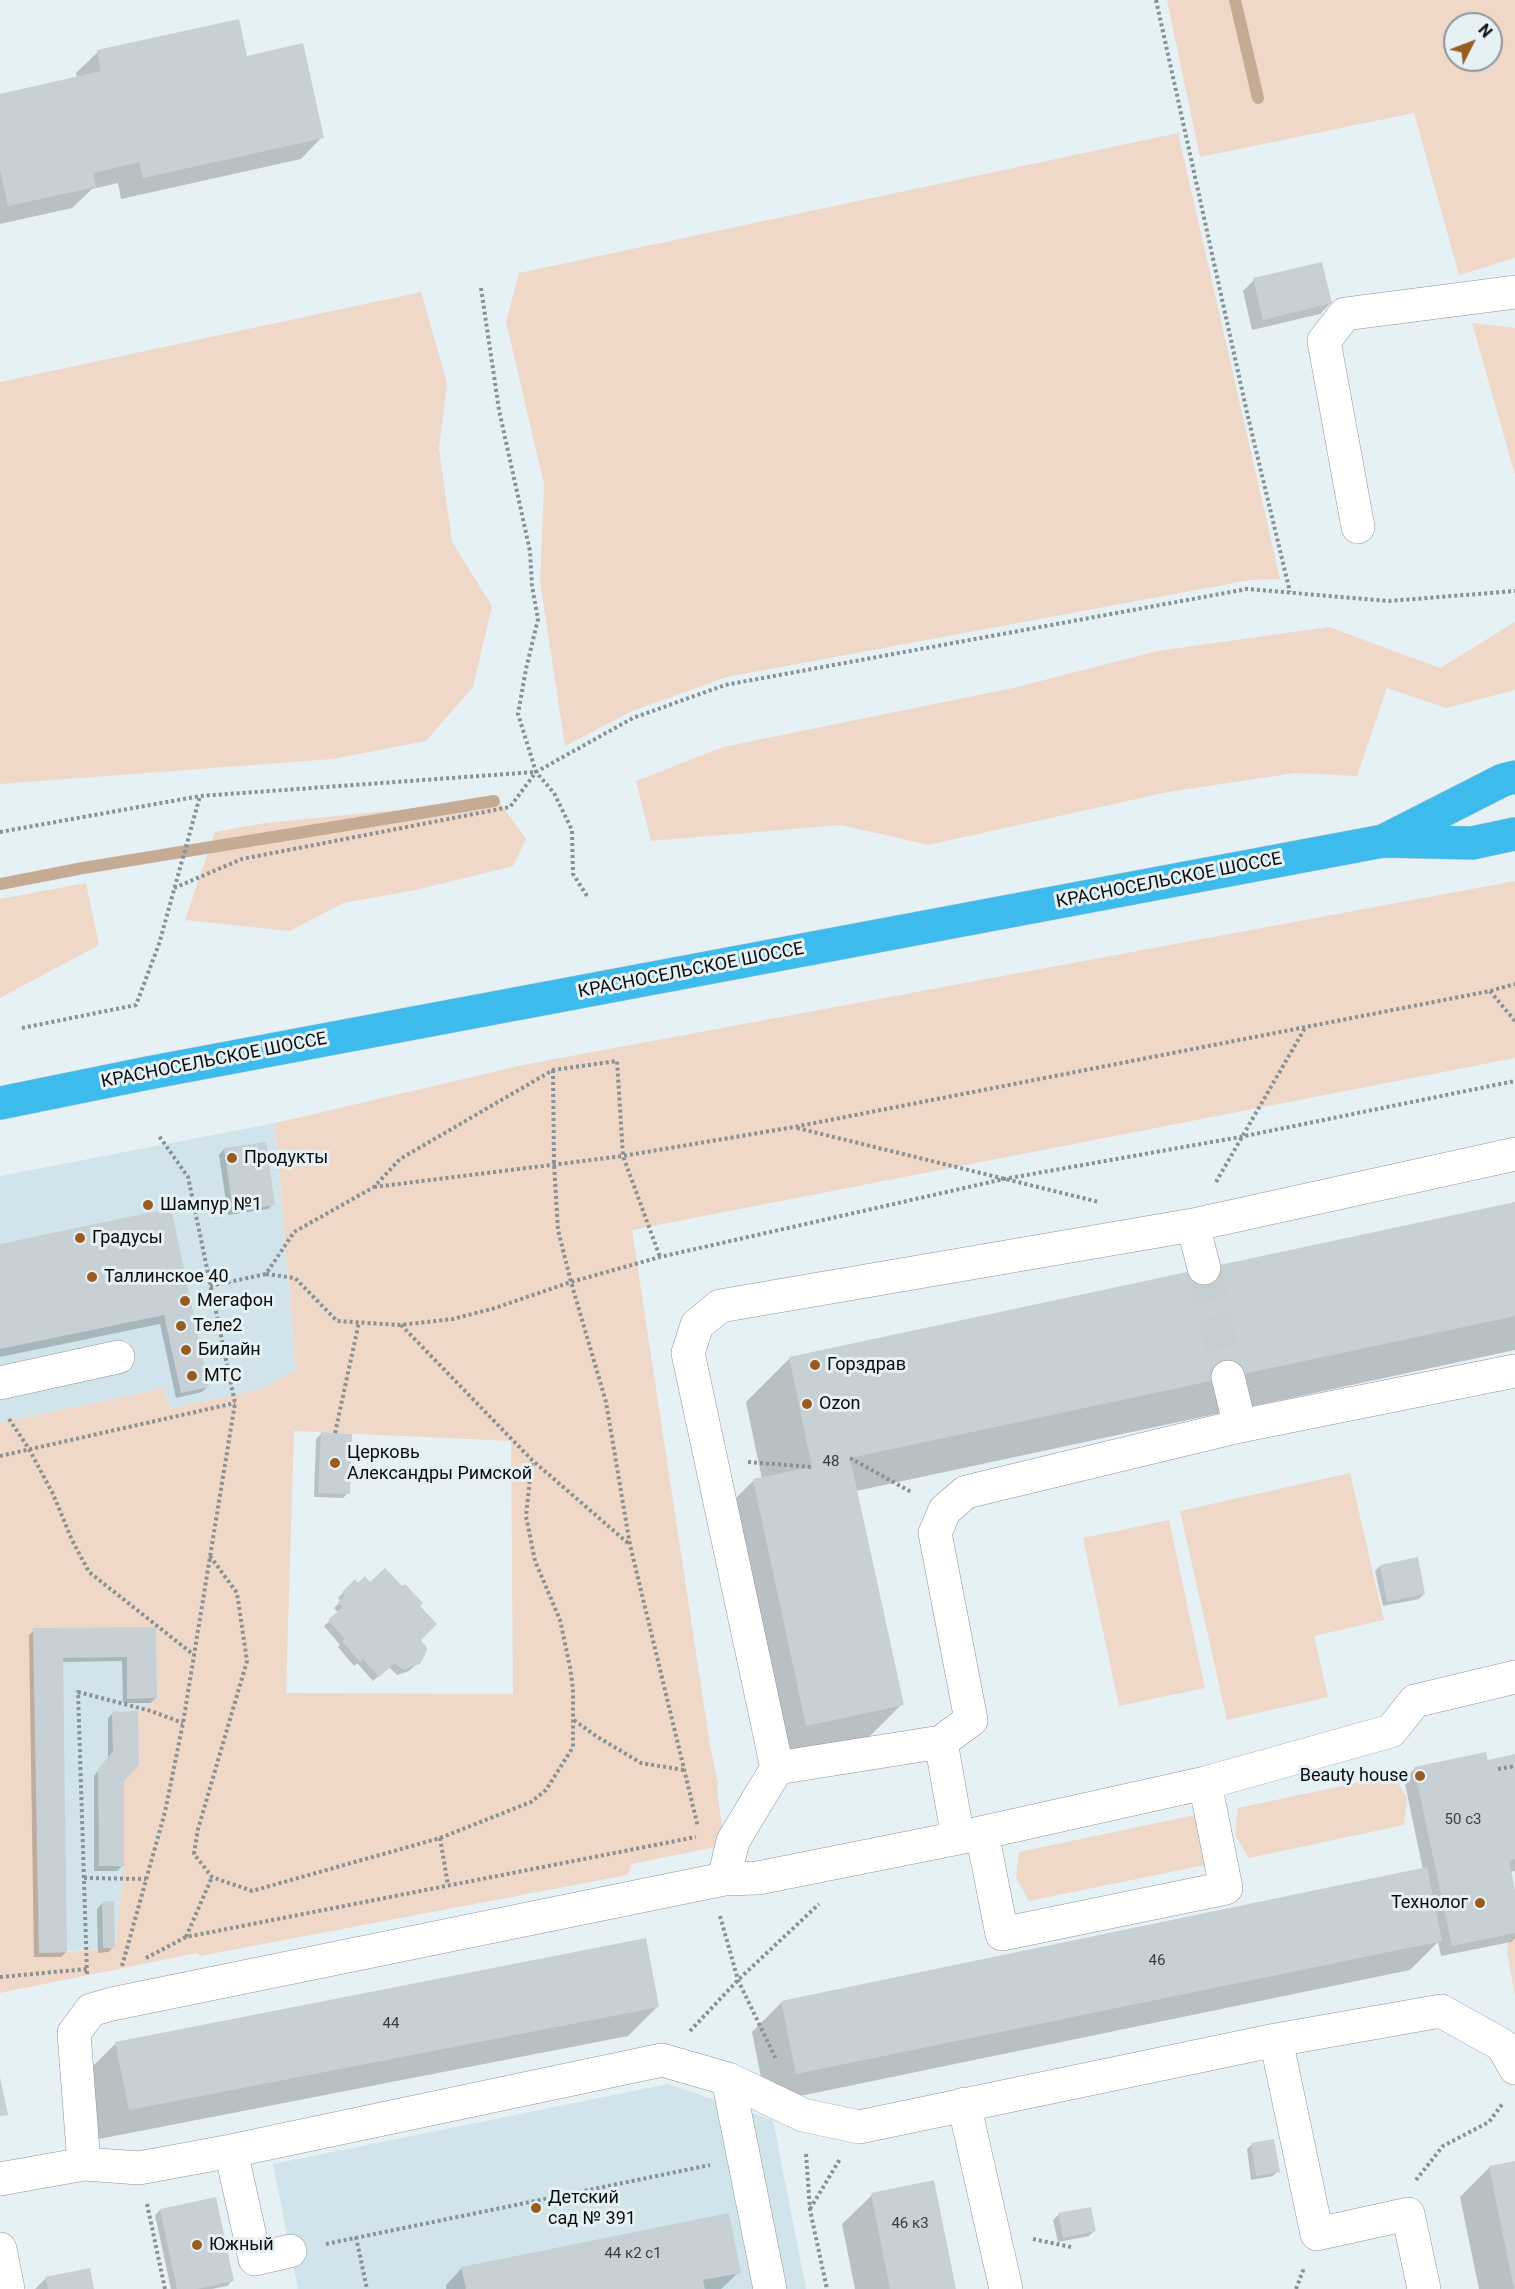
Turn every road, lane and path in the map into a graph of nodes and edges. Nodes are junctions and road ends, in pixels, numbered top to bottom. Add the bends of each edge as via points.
1 (1156, 0) edge
2 (481, 288) dead end
3 (1515, 292) edge
4 (1358, 527) dead end
5 (1515, 591) edge
6 (1290, 592) junction
7 (536, 772) junction
8 (1515, 777) edge
9 (200, 796) junction
10 (0, 832) edge
11 (1515, 834) edge
12 (1383, 842) junction
13 (174, 888) junction
14 (587, 896) dead end
15 (1515, 984) edge
16 (1490, 991) junction
17 (1515, 1022) edge
18 (1305, 1027) junction
19 (22, 1028) dead end
20 (553, 1070) junction
21 (1515, 1081) edge
22 (0, 1103) edge
23 (794, 1127) junction
24 (159, 1136) dead end
25 (1240, 1137) junction
26 (1515, 1154) edge
27 (623, 1156) junction
28 (554, 1164) junction
29 (1004, 1179) junction
30 (374, 1187) junction
31 (1104, 1204) dead end
32 (1192, 1225) junction
33 (660, 1257) junction
34 (1204, 1268) tunnel mouth
35 (266, 1274) junction
36 (571, 1282) junction
37 (210, 1286) junction
38 (359, 1322) junction
39 (400, 1325) junction
40 (118, 1357) dead end
41 (1515, 1371) edge
42 (1228, 1377) tunnel mouth
43 (0, 1383) edge
44 (235, 1403) junction
45 (6, 1415) dead end
46 (1240, 1426) junction
47 (335, 1433) dead end
48 (29, 1449) junction
49 (0, 1456) edge
50 (850, 1458) dead end
51 (532, 1460) junction
52 (711, 1460) junction
53 (812, 1467) dead end
54 (945, 1510) junction
55 (630, 1545) junction
56 (210, 1556) junction
57 (194, 1655) junction
58 (1515, 1677) edge
59 (573, 1719) junction
60 (183, 1723) junction
61 (941, 1742) junction
62 (1515, 1766) edge
63 (777, 1768) junction
64 (1498, 1769) dead end
65 (684, 1770) junction
66 (1205, 1784) junction
67 (970, 1836) junction
68 (440, 1838) junction
69 (212, 1877) junction
70 (84, 1878) junction
71 (146, 1879) junction
72 (717, 1880) junction
73 (448, 1885) junction
74 (822, 1901) dead end
75 (186, 1937) junction
76 (139, 1961) dead end
77 (130, 1966) dead end
78 (87, 1969) junction
79 (0, 1977) edge
80 (738, 1980) junction
81 (91, 2010) junction
82 (1276, 2040) junction
83 (662, 2060) junction
84 (778, 2064) dead end
85 (728, 2079) junction
86 (1512, 2081) edge
87 (964, 2104) junction
88 (803, 2115) junction
89 (859, 2127) junction
90 (231, 2151) junction
91 (743, 2158) junction
92 (84, 2164) junction
93 (139, 2168) junction
94 (0, 2179) edge
95 (810, 2210) junction
96 (1408, 2214) junction
97 (356, 2237) junction
98 (0, 2249) edge
99 (290, 2252) joint
100 (8, 2289) edge
101 (165, 2289) edge
102 (367, 2289) edge
103 (770, 2289) edge
104 (827, 2289) edge
105 (1006, 2289) edge
106 (1424, 2289) edge

1 - 6 path
2 - 7 path via 499,410 530,551 538,619 518,714
3 - 4 lane via 1345,314 1324,341
5 - 6 path via 1389,601
6 - 7 path via 1247,589 725,685 633,718
7 - 9 path
7 - 13 path via 510,807 242,859
7 - 14 path via 554,794 573,830 573,874
8 - 12 highway, КРАСНОСЕЛЬСКОЕ ШОССЕ
9 - 10 path
9 - 13 path
11 - 12 highway, КРАСНОСЕЛЬСКОЕ ШОССЕ via 1472,843
12 - 22 highway, КРАСНОСЕЛЬСКОЕ ШОССЕ
13 - 19 path via 159,944 136,1005
15 - 16 path
16 - 17 path
16 - 18 path
18 - 23 path
18 - 25 path
20 - 27 path via 617,1061
20 - 28 path
20 - 30 path via 400,1159
21 - 25 path
23 - 27 path
23 - 29 path
24 - 37 path via 188,1177
25 - 29 path
25 - 32 path
26 - 32 lane
27 - 28 path
27 - 33 path
28 - 30 path
28 - 36 path via 558,1230
29 - 31 path
29 - 33 path
30 - 35 path via 294,1232
32 - 34 lane
32 - 52 lane via 720,1306 697,1325 688,1353
33 - 36 path
35 - 37 path
35 - 38 path via 295,1278 338,1321
36 - 39 path via 453,1319
36 - 55 path via 606,1402
37 - 44 path
38 - 39 path
38 - 47 path
39 - 51 path
40 - 43 lane
41 - 46 lane
42 - 46 lane
44 - 48 path
44 - 56 path
45 - 48 path
46 - 54 lane via 966,1492
48 - 49 path
48 - 57 path via 90,1572
50 - 54 path
51 - 55 path
51 - 59 path via 526,1516 535,1561 560,1620 570,1666
52 - 53 path
52 - 63 lane
54 - 61 lane via 935,1533 971,1720
55 - 65 path
56 - 57 path
56 - 69 path via 237,1593 247,1661 198,1829 194,1854
57 - 60 path
58 - 66 lane via 1415,1701 1391,1731
59 - 65 path via 641,1763
59 - 68 path via 573,1747 546,1790 531,1802
60 - 70 path via 78,1692
60 - 71 path via 165,1812
61 - 63 lane
61 - 67 lane
62 - 64 path
63 - 72 lane via 733,1841
65 - 73 path via 700,1837
66 - 67 lane
66 - 67 lane via 1227,1888 1002,1934
67 - 72 lane via 758,1878
68 - 69 path via 252,1891
68 - 73 path
69 - 75 path
70 - 71 path
70 - 78 path
71 - 77 path via 121,1971
72 - 80 path
72 - 81 lane
73 - 75 path
74 - 80 path
75 - 76 path
78 - 79 path
78 - 81 path
80 - 83 path
80 - 84 path
81 - 92 lane via 74,2033
82 - 86 lane via 1441,2011 1502,2045
82 - 87 lane
82 - 96 lane via 1317,2234
83 - 85 lane
83 - 90 lane
85 - 88 lane
85 - 91 lane
86 - 96 path via 1489,2122 1443,2146 1409,2188
87 - 89 lane
87 - 105 lane
88 - 89 lane
88 - 95 path
89 - 95 path
90 - 93 lane
90 - 99 lane via 255,2259
91 - 97 path
91 - 103 lane
92 - 93 lane
92 - 94 lane
93 - 101 path
95 - 104 path
96 - 106 lane
97 - 99 path
97 - 102 path
98 - 100 lane

